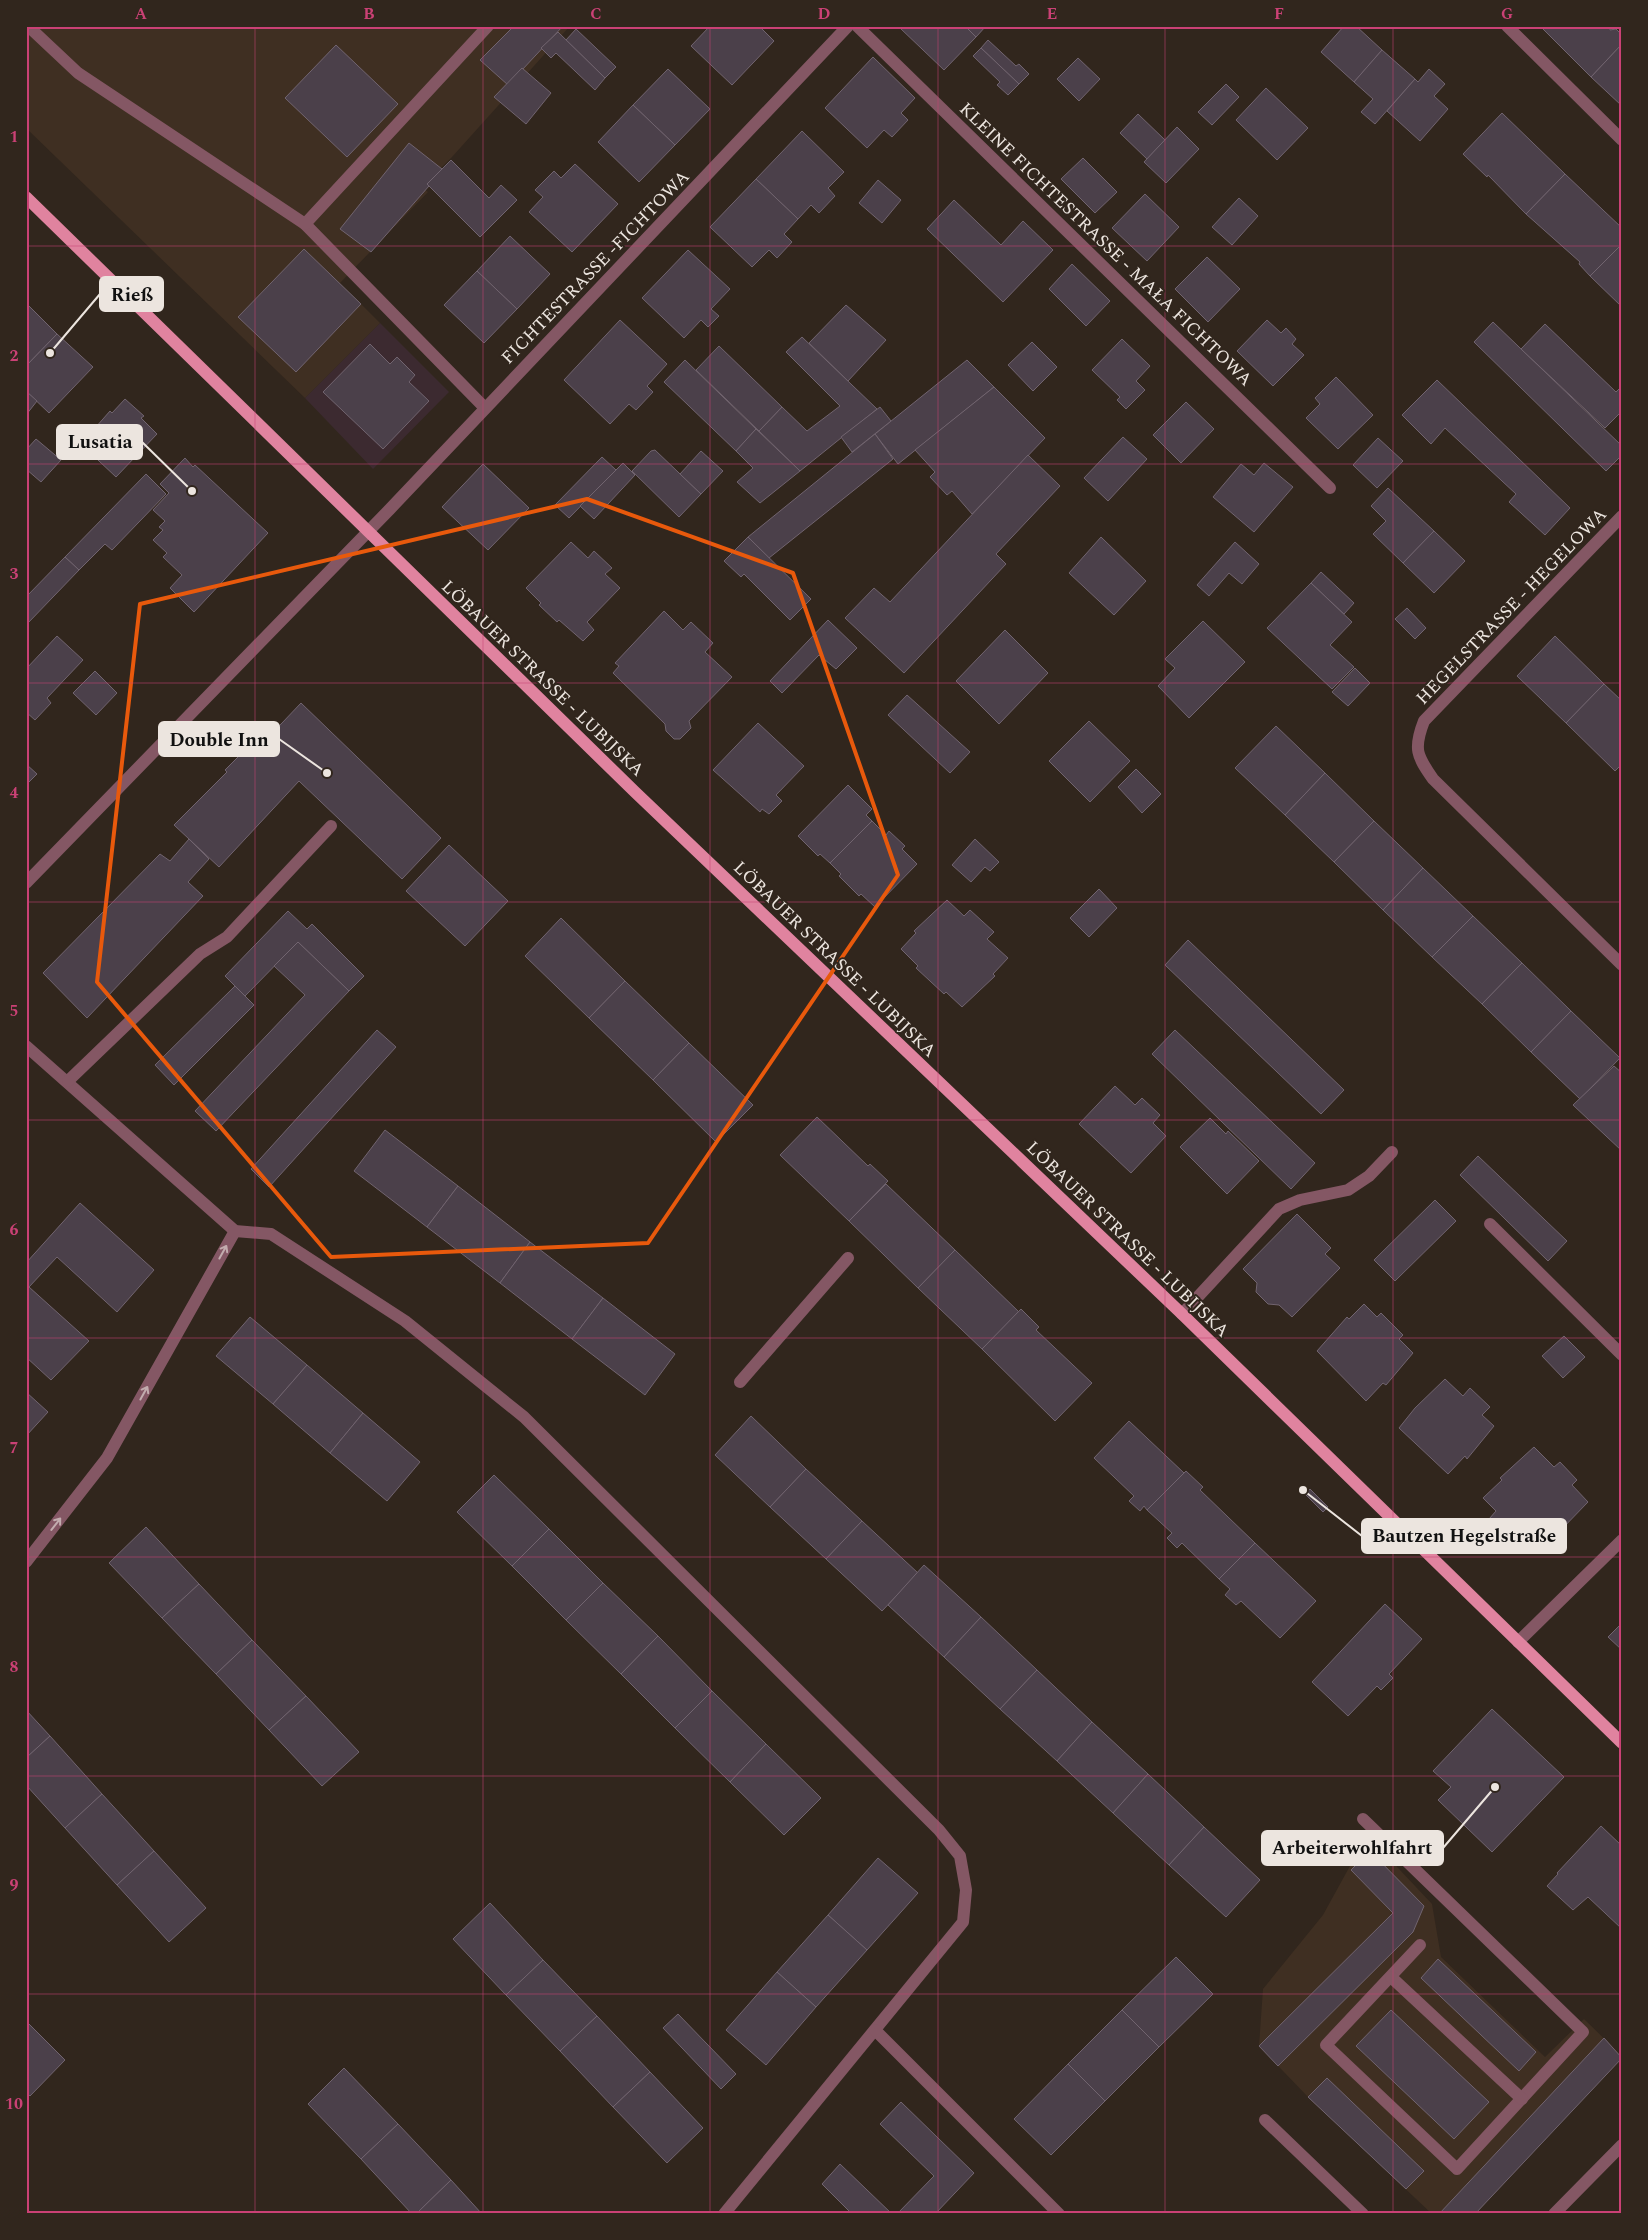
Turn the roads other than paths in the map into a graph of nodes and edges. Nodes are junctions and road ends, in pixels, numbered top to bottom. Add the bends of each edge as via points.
1 (28, 26) edge
2 (488, 26) edge
3 (1507, 26) edge
4 (849, 27) edge
5 (1622, 140) edge
6 (26, 197) edge
7 (305, 224) junction
8 (485, 408) junction
9 (1330, 488) dead end
10 (1622, 516) edge
11 (367, 531) junction
12 (332, 826) dead end
13 (26, 883) edge
14 (1622, 965) edge
15 (26, 1046) edge
16 (68, 1082) junction
17 (1392, 1152) dead end
18 (1490, 1224) dead end
19 (235, 1231) junction
20 (848, 1258) dead end
21 (1182, 1314) junction
22 (1622, 1355) edge
23 (740, 1382) dead end
24 (1622, 1540) edge
25 (26, 1562) edge
26 (1518, 1642) junction
27 (1622, 1743) edge
28 (1363, 1819) dead end
29 (1420, 1945) dead end
30 (1391, 1977) junction
31 (875, 2030) junction
32 (1522, 2099) junction
33 (1265, 2120) dead end
34 (1622, 2145) edge
35 (724, 2214) edge
36 (1060, 2214) edge
37 (1362, 2214) edge
38 (1554, 2214) edge

1 - 7 street via 78,73
2 - 7 street
3 - 5 street
4 - 8 street, FICHTESTRASSE -FICHTOWA
4 - 9 street, KLEINE FICHTESTRASSE - MAŁA FICHTOWA
6 - 11 main road, LÖBAUER STRASSE - LUBIJSKA
7 - 8 street
8 - 11 street, FICHTESTRASSE -FICHTOWA
10 - 14 street, HEGELSTRASSE - HEGELOWA via 1424,721 1417,739 1418,758 1433,779
11 - 13 street, FICHTESTRASSE -FICHTOWA
11 - 21 main road, LÖBAUER STRASSE - LUBIJSKA via 642,799
12 - 16 street via 227,936 200,954
15 - 16 street
16 - 19 street
17 - 21 street via 1369,1176 1348,1190 1300,1200 1279,1210
18 - 22 street
25 -> 19 street via 107,1458
19 - 31 street via 271,1234 405,1321 524,1417 939,1830 960,1856 966,1890 963,1922
20 - 23 street
21 - 26 main road, LÖBAUER STRASSE - LUBIJSKA
24 - 26 street
26 - 27 main road, LÖBAUER STRASSE - LUBIJSKA
28 - 32 street via 1583,2032
29 - 30 street
30 - 32 street
30 - 32 street via 1326,2045 1457,2169
31 - 35 street
31 - 36 street
33 - 37 street
34 - 38 street

